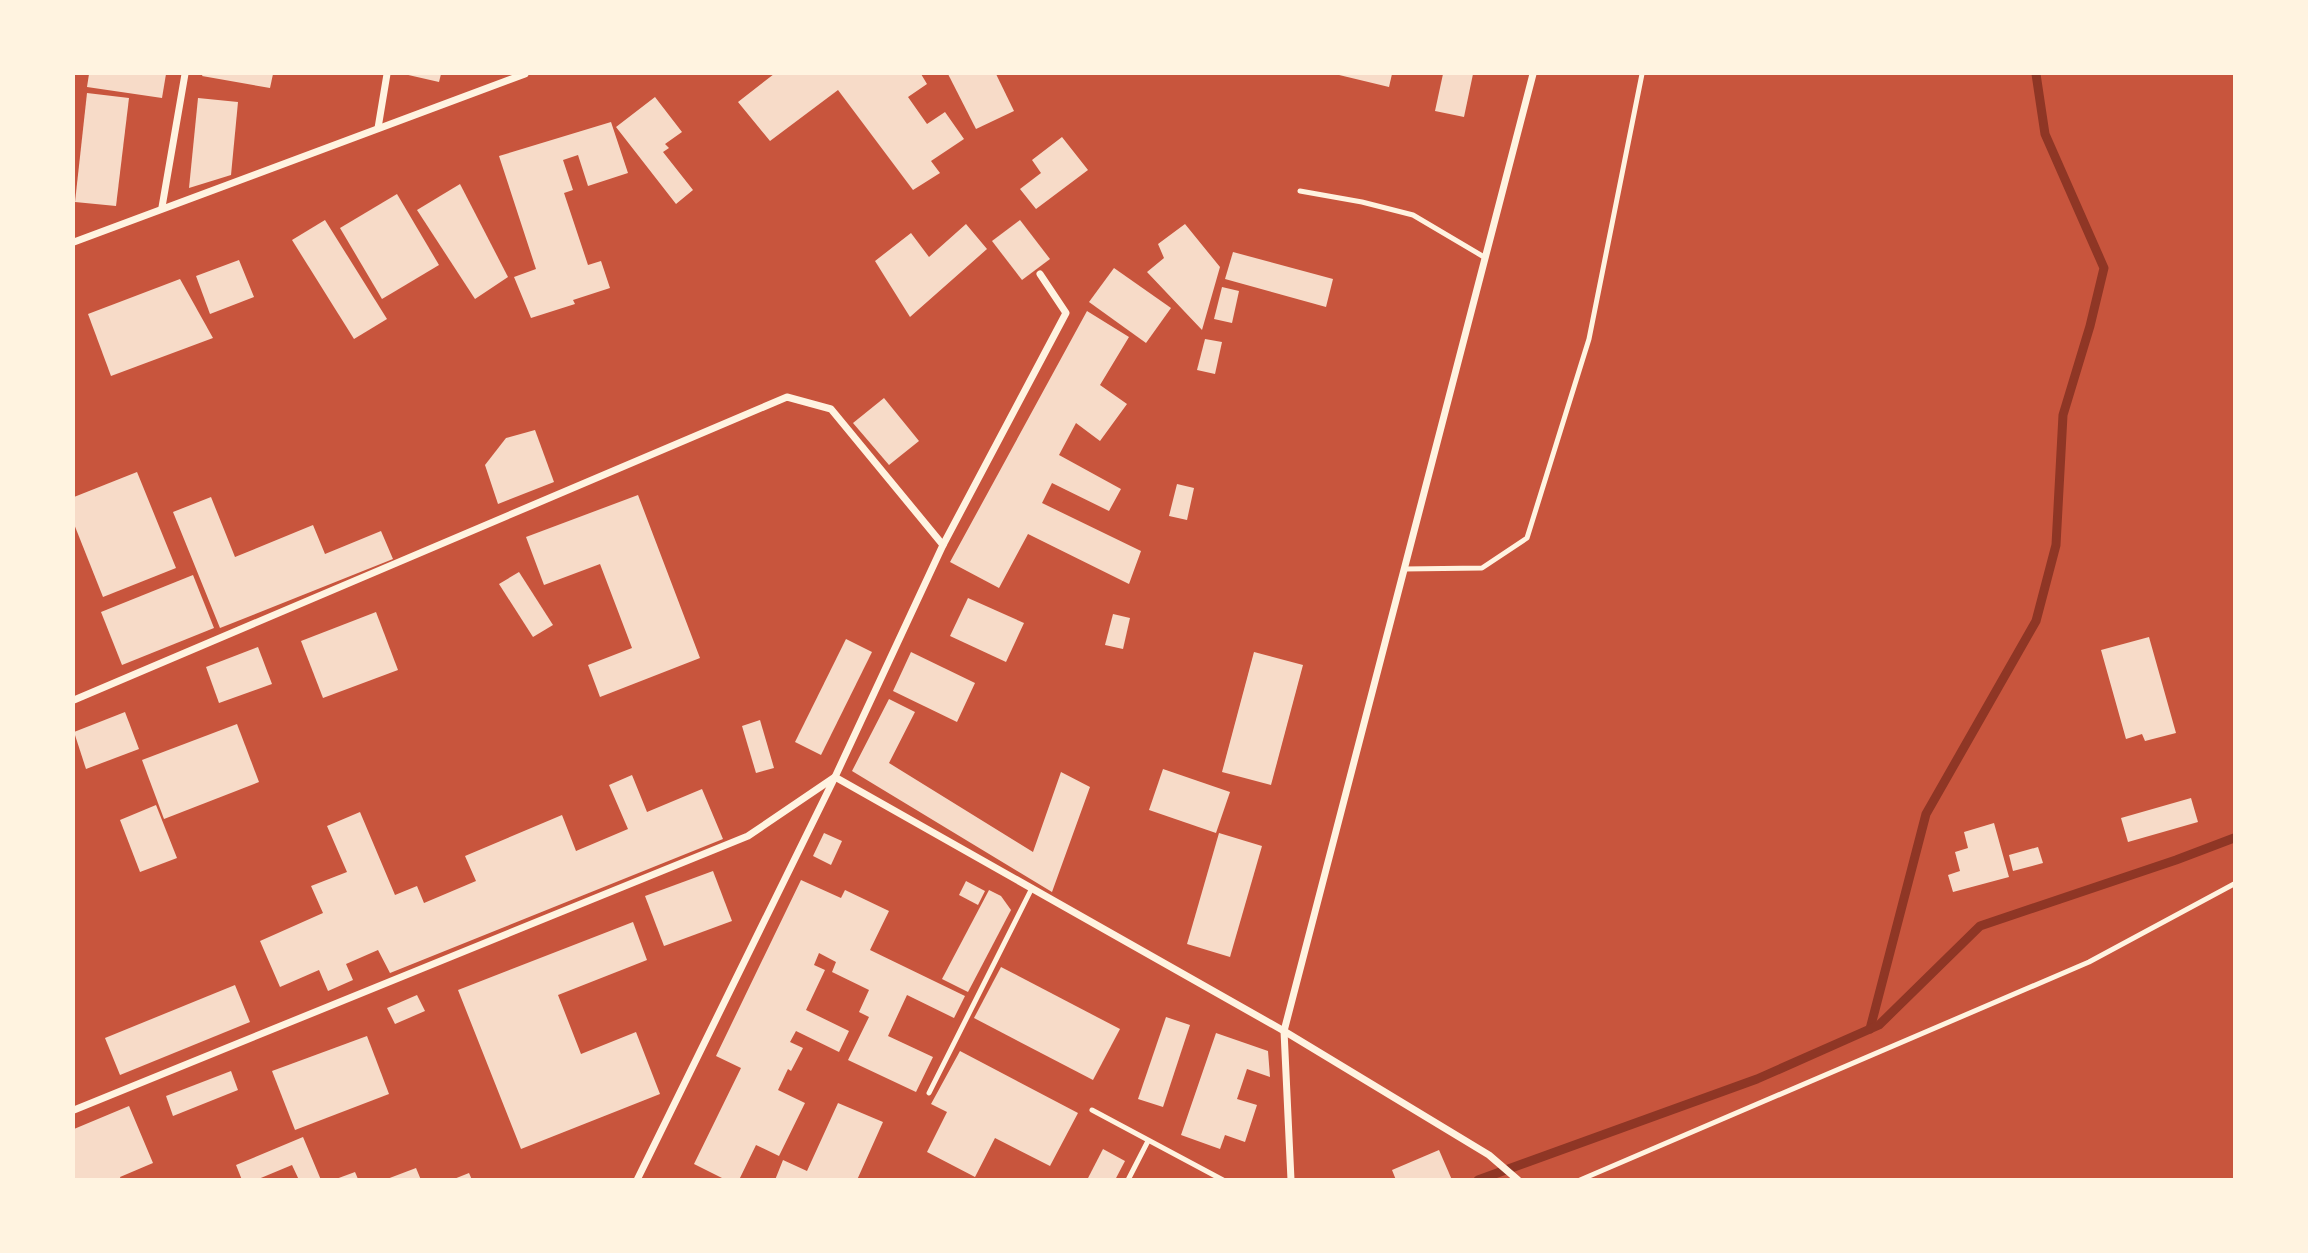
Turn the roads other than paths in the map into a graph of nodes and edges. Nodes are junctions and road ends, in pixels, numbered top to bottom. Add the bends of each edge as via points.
1 (185, 74) edge
2 (387, 74) edge
3 (525, 74) edge
4 (1533, 74) edge
5 (1642, 74) edge
6 (378, 128) junction
7 (1300, 191) dead end
8 (162, 207) junction
9 (74, 242) edge
10 (1484, 257) junction
11 (1040, 274) dead end
12 (943, 545) junction
13 (1404, 569) junction
14 (74, 700) edge
15 (835, 777) junction
16 (2235, 884) edge
17 (1032, 888) junction
18 (1284, 1031) junction
19 (929, 1094) dead end
20 (74, 1110) edge
21 (1092, 1110) dead end
22 (1148, 1141) junction
23 (1518, 1179) edge
24 (637, 1180) edge
25 (1128, 1180) edge
26 (1223, 1180) edge
27 (1291, 1180) edge
28 (1580, 1180) edge

1 - 8 street
2 - 6 street
3 - 6 street
4 - 10 street
5 - 13 lane via 1589,339 1527,538 1482,568
6 - 8 street
7 - 10 lane via 1413,215
8 - 9 street
10 - 13 street
11 - 12 street via 1066,313
12 - 14 street via 831,408 787,397
12 - 15 street
13 - 18 street
15 - 17 street
15 - 20 street via 748,836
15 - 24 street
16 - 28 lane via 2089,962
17 - 18 street
17 - 19 lane
18 - 23 street via 1489,1155
18 - 27 street
21 - 22 lane
22 - 25 lane
22 - 26 lane

